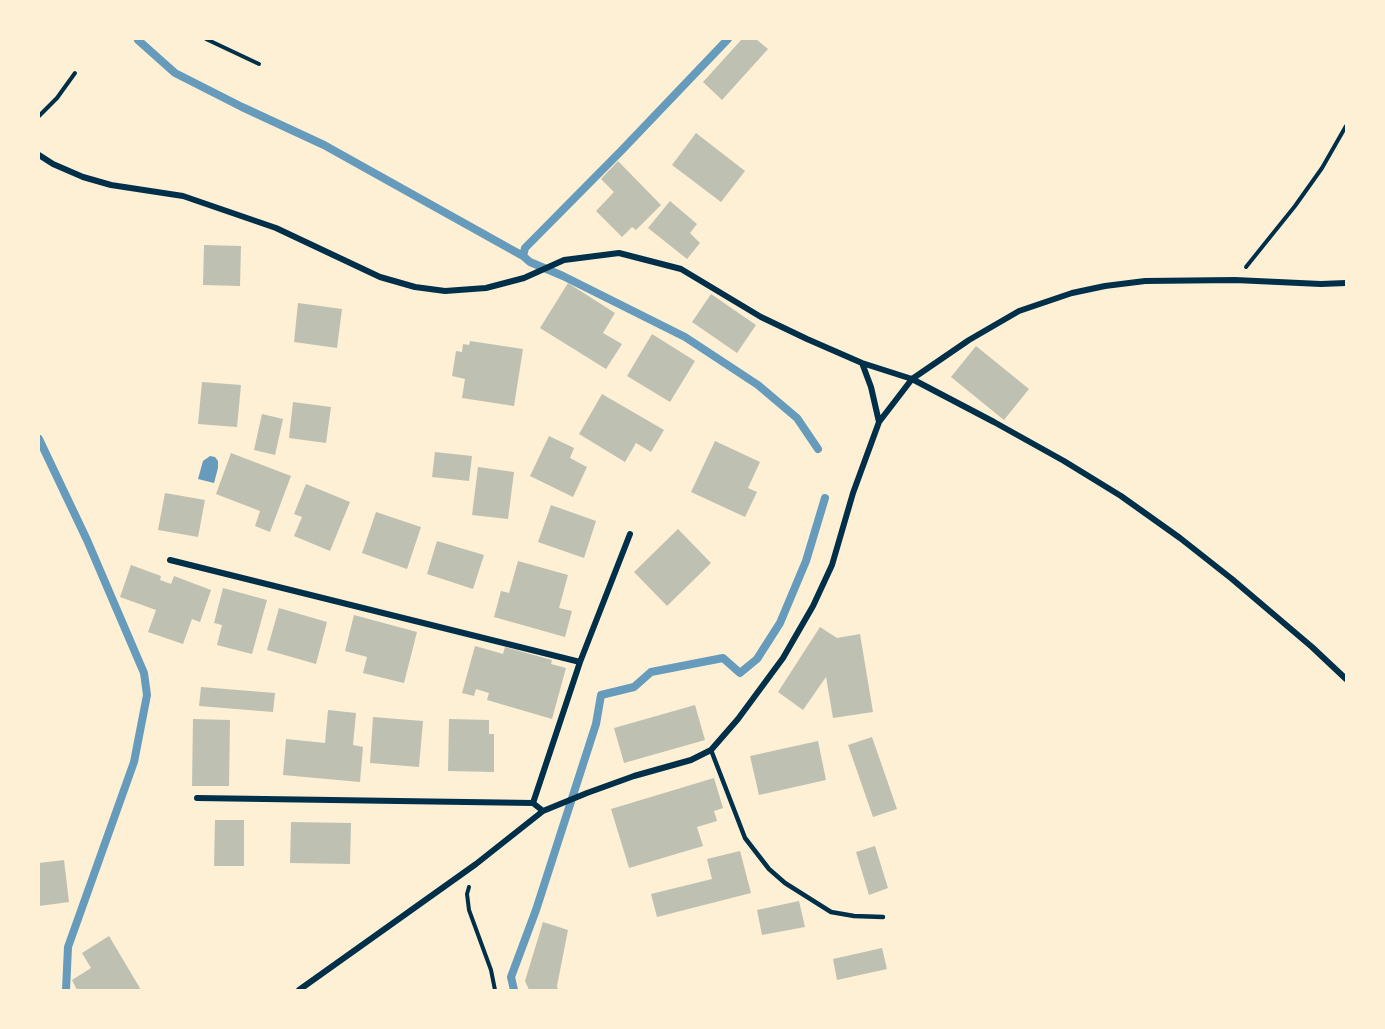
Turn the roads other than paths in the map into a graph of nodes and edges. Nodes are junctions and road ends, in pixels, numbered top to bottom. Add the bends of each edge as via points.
1 (39, 155) edge
2 (1346, 283) edge
3 (862, 363) junction
4 (912, 379) junction
5 (879, 422) junction
6 (630, 534) dead end
7 (170, 560) dead end
8 (580, 662) junction
9 (1346, 679) edge
10 (711, 750) junction
11 (196, 798) dead end
12 (532, 803) junction
13 (543, 811) junction
14 (883, 917) dead end
15 (299, 990) edge

1 - 3 street via 83,177 183,196 276,228 380,277 415,287 445,291 486,288 524,278 564,260 619,253 681,269 761,316
2 - 4 street via 1145,281 1072,293 1019,311
3 - 4 street
3 - 5 street
4 - 5 street
4 - 9 street via 1054,455 1121,496 1232,579
5 - 10 street via 832,565 813,606 783,658
6 - 8 street
7 - 8 street
8 - 12 street
10 - 13 street
10 - 14 lane via 745,838 769,869 831,912
11 - 12 street
12 - 13 street
13 - 15 street via 476,864

